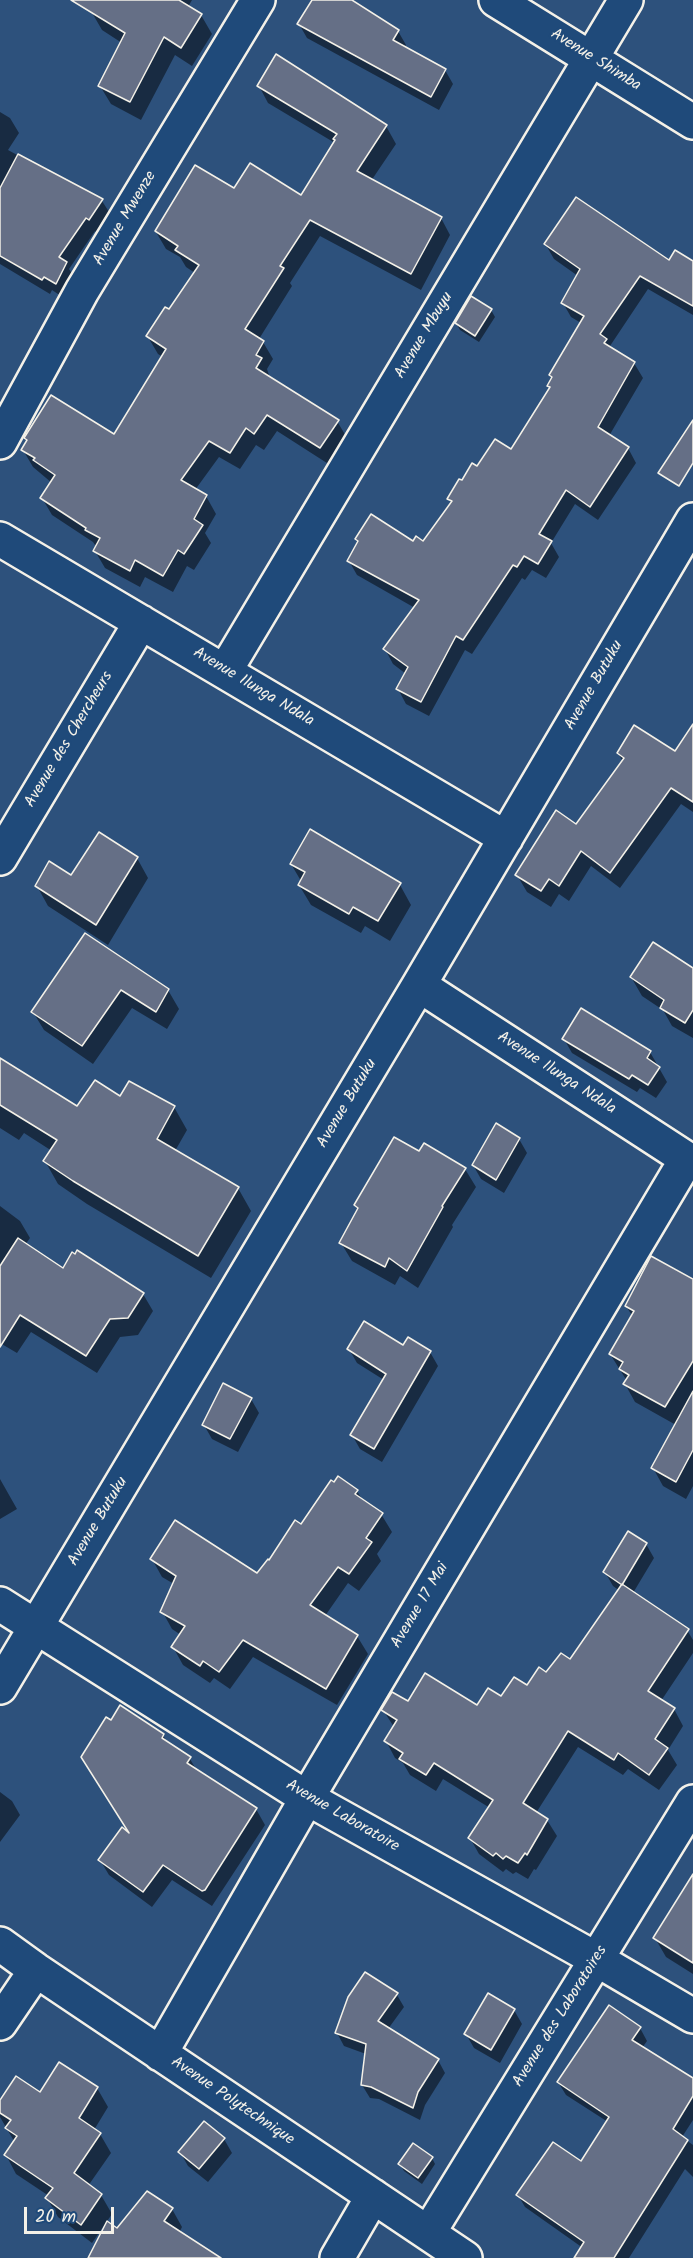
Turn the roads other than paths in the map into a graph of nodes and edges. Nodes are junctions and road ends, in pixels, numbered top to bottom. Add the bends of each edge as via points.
1 (258, 0) edge
2 (496, 0) edge
3 (626, 0) edge
4 (591, 59) junction
5 (693, 122) edge
6 (0, 442) edge
7 (693, 520) edge
8 (0, 539) edge
9 (141, 621) junction
10 (225, 671) junction
11 (506, 838) junction
12 (0, 858) edge
13 (419, 985) junction
14 (690, 1162) edge
15 (0, 1604) edge
16 (37, 1626) junction
17 (0, 1687) edge
18 (307, 1798) junction
19 (693, 1802) edge
20 (0, 1944) edge
21 (596, 1959) junction
22 (36, 1970) junction
23 (693, 2016) edge
24 (0, 2023) edge
25 (159, 2054) junction
26 (373, 2196) junction
27 (429, 2232) junction
28 (337, 2258) edge
29 (465, 2258) edge

1 - 6 street, Avenue Mwenze via 82,291
2 - 4 street, Avenue Shimba
3 - 4 street, Avenue Mbuyu
4 - 5 street, Avenue Shimba
4 - 10 street, Avenue Mbuyu
7 - 11 street, Avenue Butuku
8 - 9 street, Avenue Ilunga Ndala
9 - 10 street, Avenue Ilunga Ndala
9 - 12 street, Avenue des Chercheurs
10 - 11 street, Avenue Ilunga Ndala
11 - 13 street, Avenue Butuku
13 - 14 street, Avenue Ilunga Ndala
13 - 16 street, Avenue Butuku
14 - 18 street, Avenue 17 Mai
15 - 16 street, Avenue Laboratoire
16 - 17 street, Avenue Butuku
16 - 18 street, Avenue Laboratoire
18 - 21 street, Avenue Laboratoire
18 - 25 street, Avenue 17 Mai
19 - 21 street, Avenue des Laboratoires
20 - 22 street, Avenue Polytechnique
21 - 23 street, Avenue Laboratoire
21 - 27 street, Avenue des Laboratoires
22 - 24 street
22 - 25 street, Avenue Polytechnique
25 - 26 street, Avenue Polytechnique
26 - 27 street, Avenue Polytechnique
26 - 28 street
27 - 29 street, Avenue Polytechnique

